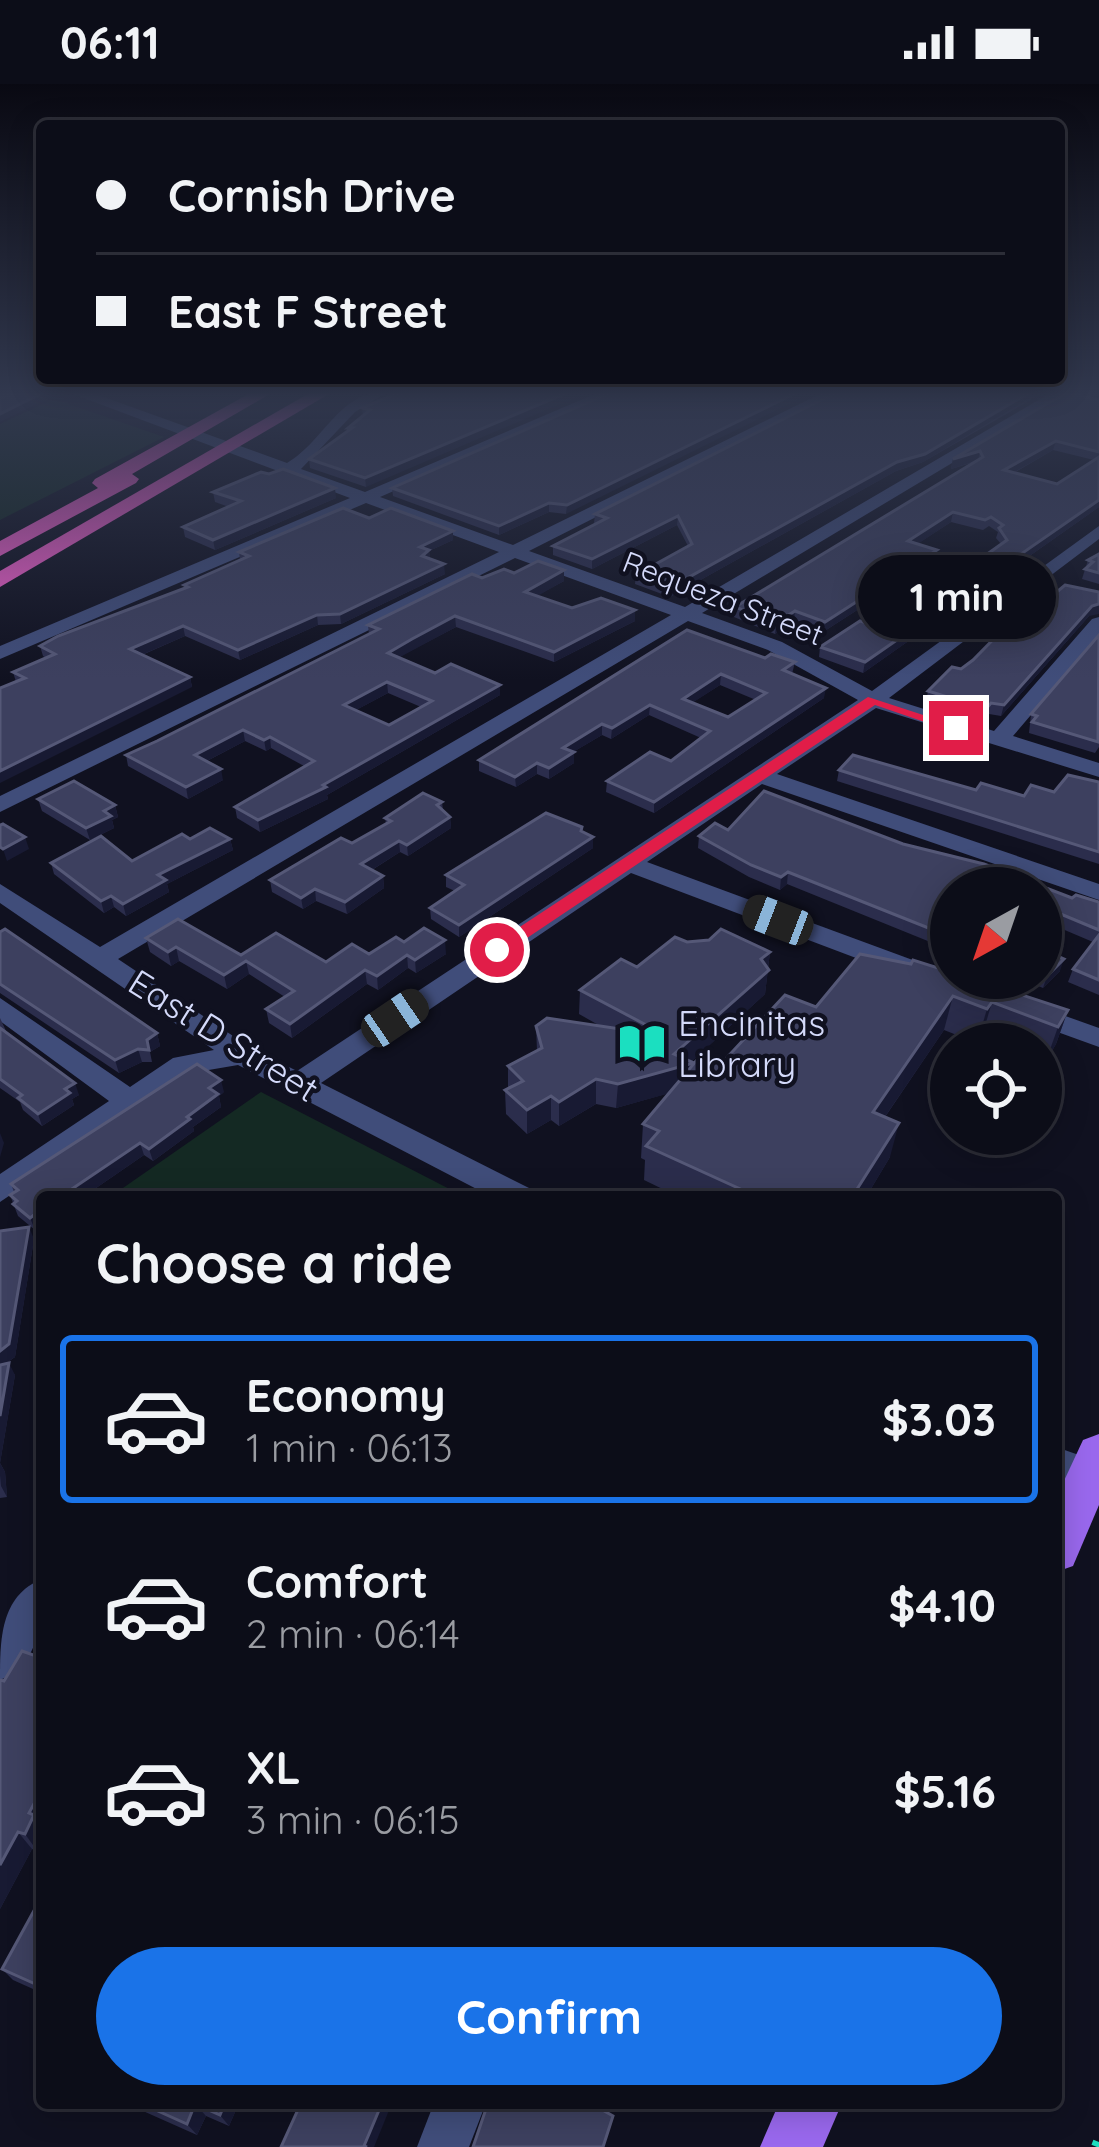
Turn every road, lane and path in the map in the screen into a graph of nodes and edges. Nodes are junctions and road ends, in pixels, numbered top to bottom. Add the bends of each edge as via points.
1 (92, 487) edge
2 (112, 487) edge
3 (140, 487) edge
4 (162, 487) edge
5 (336, 487) edge
6 (386, 487) edge
7 (643, 487) edge
8 (901, 487) edge
9 (363, 497) junction
10 (1099, 531) edge
11 (0, 537) edge
12 (0, 550) edge
13 (512, 551) junction
14 (0, 566) edge
15 (0, 583) edge
16 (684, 614) junction
17 (1099, 623) edge
18 (0, 653) edge
19 (873, 700) junction
20 (998, 740) junction
21 (1099, 770) edge
22 (757, 775) junction
23 (0, 805) edge
24 (628, 864) junction
25 (0, 892) edge
26 (1099, 892) edge
27 (101, 958) junction
28 (930, 975) edge
29 (1004, 1003) edge
30 (0, 1007) edge
31 (208, 1031) junction
32 (1099, 1038) edge
33 (242, 1055) junction
34 (183, 1065) junction
35 (298, 1084) junction
36 (127, 1100) junction
37 (0, 1190) edge
38 (508, 1191) edge
39 (1086, 1468) edge
40 (1062, 1534) edge
41 (36, 1607) edge
42 (0, 1659) edge
43 (458, 2109) edge
44 (808, 2109) edge
45 (443, 2147) edge
46 (791, 2147) edge

1 - 11 highway
2 - 12 highway
3 - 14 highway
4 - 15 highway
5 - 9 street, Requeza Street
6 - 9 street
7 - 13 street
8 - 16 street
9 - 13 street, Requeza Street
9 - 18 street
10 - 19 street via 1048,580
13 - 16 street, Requeza Street
13 - 23 street
16 - 19 street, Requeza Street via 775,646
16 - 27 street
17 - 20 street
19 - 20 street, Requeza Street
19 - 22 street
20 - 21 street, Requeza Street
22 - 24 street
22 - 26 street
24 - 28 street
24 - 35 street
25 - 27 street, East D Street
27 - 31 street, East D Street
29 - 32 street
30 - 36 street
31 - 33 street, East D Street
31 - 34 street
33 - 34 street
33 - 35 street, East D Street
34 - 36 street
35 - 38 street, East D Street
36 - 37 street
39 - 40 main road
41 - 42 street
43 - 45 street
44 - 46 main road

